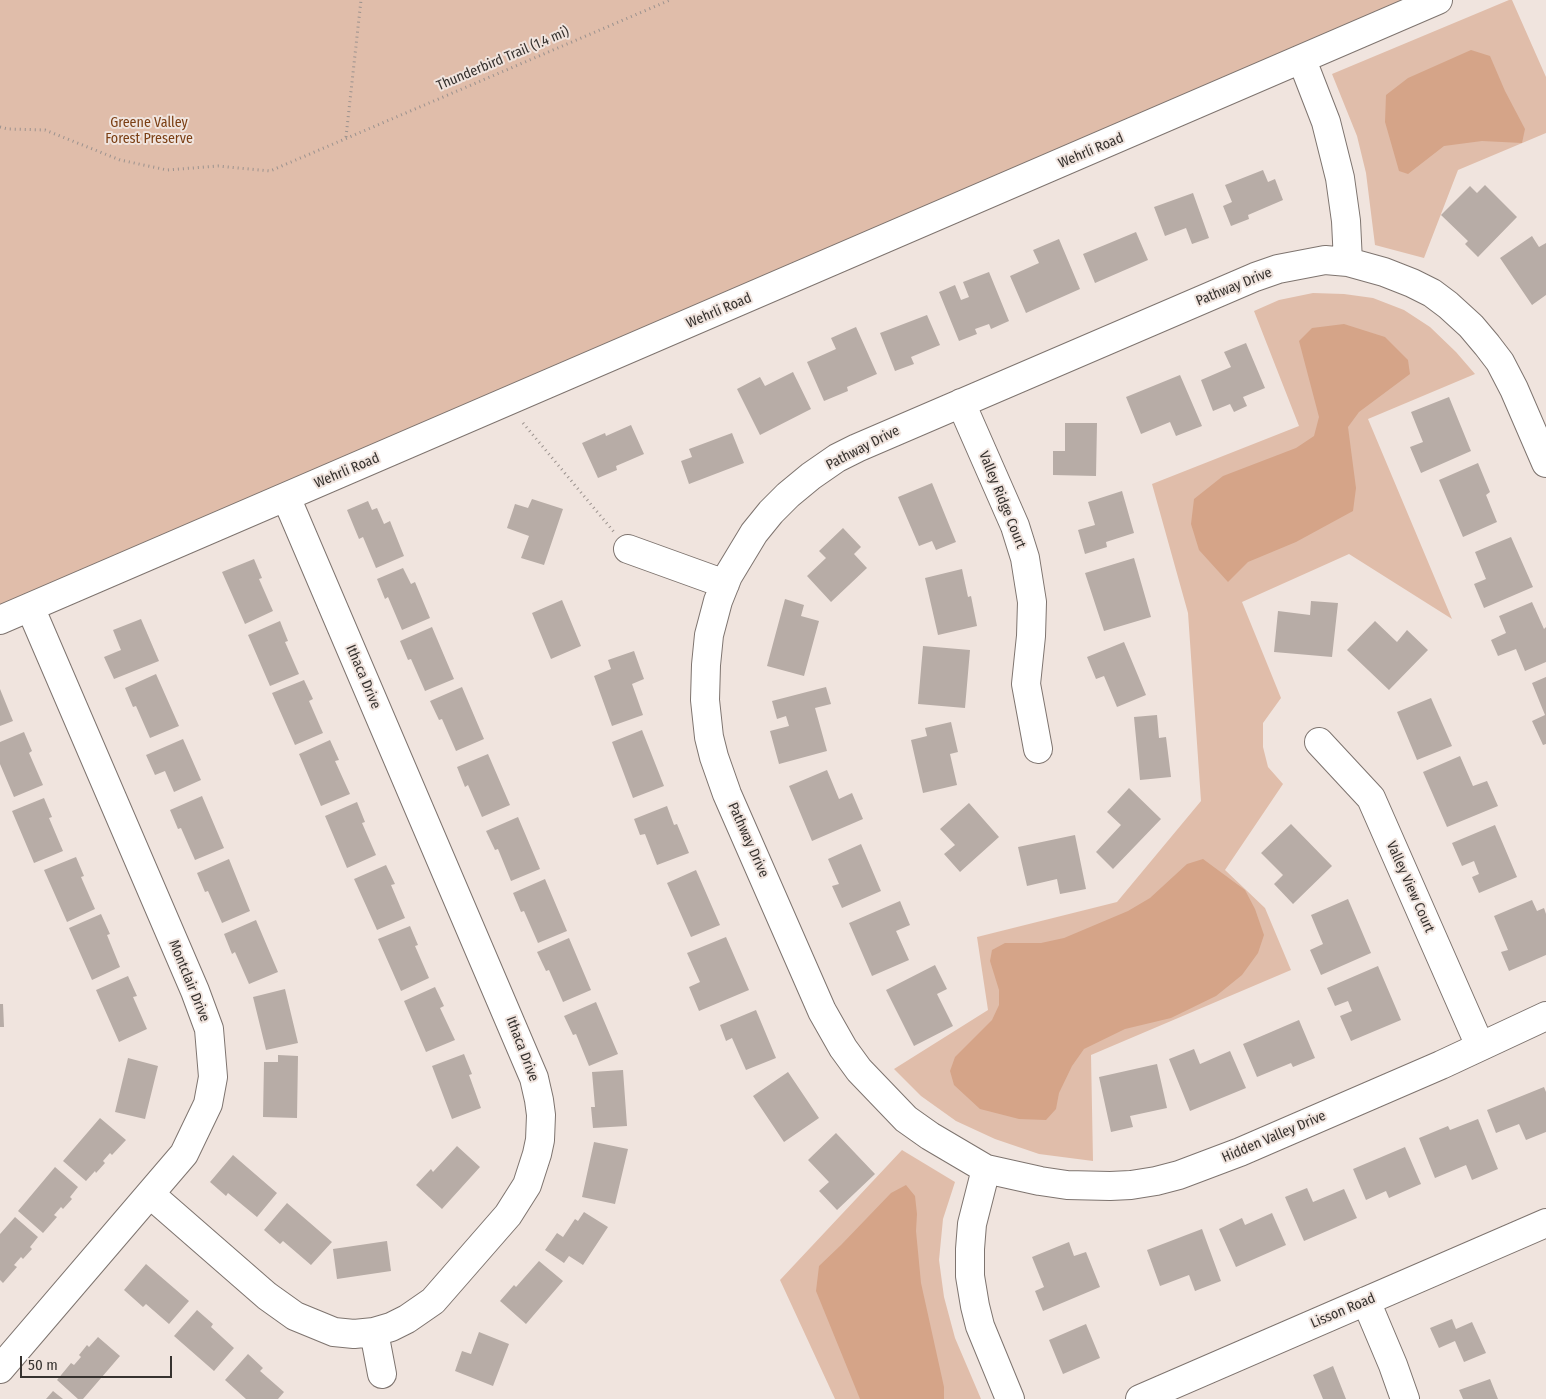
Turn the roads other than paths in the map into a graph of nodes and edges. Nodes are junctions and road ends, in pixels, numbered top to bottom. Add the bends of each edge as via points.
1 (1438, 0) edge
2 (1302, 60) junction
3 (1348, 262) junction
4 (961, 403) junction
5 (1546, 463) edge
6 (286, 497) junction
7 (628, 549) road end
8 (724, 584) junction
9 (30, 607) junction
10 (0, 620) edge
11 (1319, 742) dead end
12 (1038, 749) dead end
13 (1546, 1016) edge
14 (1480, 1046) junction
15 (986, 1169) junction
16 (150, 1194) junction
17 (1546, 1223) edge
18 (1366, 1301) junction
19 (374, 1332) junction
20 (0, 1369) edge
21 (382, 1374) dead end
22 (1010, 1399) edge
23 (1140, 1399) edge
24 (1405, 1399) edge

1 - 2 street, Wehrli Road
2 - 3 street via 1326,122 1340,178
2 - 6 street, Wehrli Road
3 - 4 street, Pathway Drive via 1325,260 1255,277
3 - 5 street via 1384,272 1432,293 1471,326 1500,362
4 - 8 street, Pathway Drive via 857,448 810,476 771,512 754,533
4 - 12 street, Valley Ridge Court via 1015,526 1025,558 1032,602 1026,684
6 - 9 street, Wehrli Road
6 - 19 street, Ithaca Drive via 512,1023 534,1078 540,1108 537,1154 527,1184 508,1215 433,1301 407,1319
7 - 8 street
8 - 15 street, Pathway Drive via 710,635 706,665 709,737 727,794 822,1010 859,1070 906,1119
9 - 10 street, Wehrli Road
9 - 16 street, Montclair Drive via 209,1029 213,1077 208,1104 184,1154
11 - 14 street, Valley View Court via 1371,798
13 - 14 street, Hidden Valley Drive
14 - 15 street, Hidden Valley Drive via 1240,1152 1156,1181 1110,1186 1068,1185
15 - 22 street via 972,1224 970,1276 980,1326
16 - 19 street, Ithaca Drive via 267,1296 295,1316 334,1332
16 - 20 street, Montclair Drive
17 - 18 street, Lisson Road
18 - 23 street, Lisson Road
18 - 24 street
19 - 21 street

